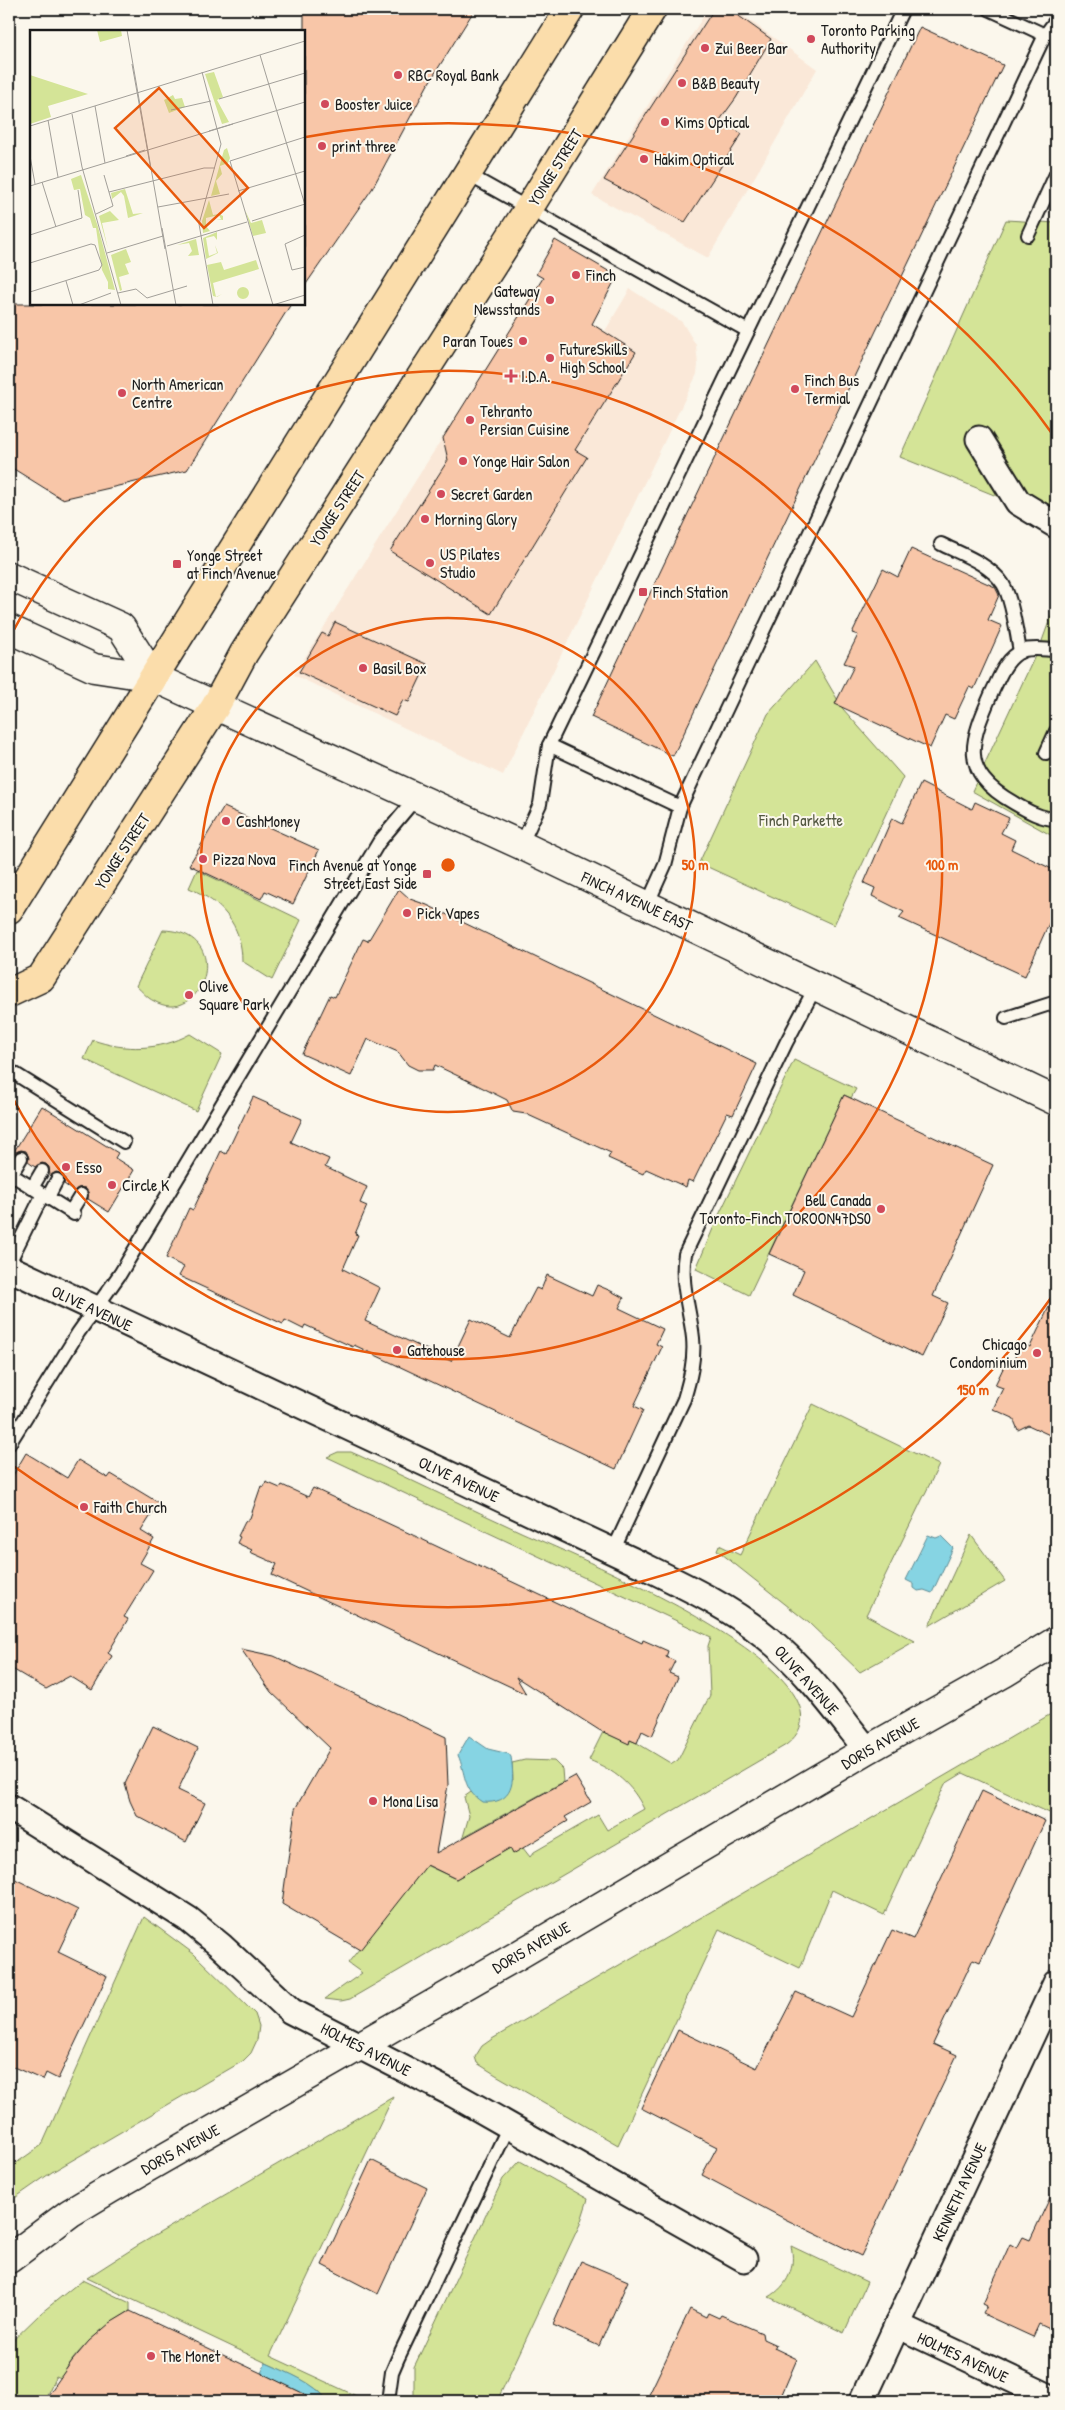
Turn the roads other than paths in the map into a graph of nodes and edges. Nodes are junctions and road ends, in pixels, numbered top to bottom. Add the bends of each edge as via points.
1 (570, 9) edge
2 (652, 9) edge
3 (903, 9) edge
4 (989, 9) edge
5 (1056, 20) edge
6 (1045, 35) junction
7 (467, 174) junction
8 (1055, 180) edge
9 (529, 208) junction
10 (1028, 235) dead end
11 (748, 331) junction
12 (979, 439) dead end
13 (1056, 525) edge
14 (941, 544) dead end
15 (9, 576) edge
16 (9, 629) edge
17 (1056, 650) edge
18 (1020, 652) junction
19 (153, 677) junction
20 (215, 708) junction
21 (1056, 731) edge
22 (549, 745) junction
23 (1046, 753) dead end
24 (416, 798) junction
25 (680, 807) junction
26 (1056, 819) edge
27 (521, 845) junction
28 (647, 905) junction
29 (9, 909) edge
30 (816, 986) junction
31 (9, 993) edge
32 (1056, 1002) edge
33 (1006, 1018) dead end
34 (9, 1070) edge
35 (1056, 1101) edge
36 (116, 1142) dead end
37 (21, 1158) dead end
38 (42, 1171) dead end
39 (10, 1174) edge
40 (57, 1180) dead end
41 (41, 1193) junction
42 (81, 1195) dead end
43 (9, 1263) edge
44 (9, 1268) edge
45 (94, 1310) junction
46 (9, 1444) edge
47 (613, 1551) junction
48 (1056, 1641) edge
49 (867, 1750) junction
50 (9, 1807) edge
51 (1056, 1983) edge
52 (359, 2045) junction
53 (509, 2126) junction
54 (9, 2259) edge
55 (744, 2259) dead end
56 (897, 2326) junction
57 (1056, 2400) edge
58 (388, 2401) edge
59 (862, 2401) edge

1 - 7 main road
2 - 9 main road, YONGE STREET
3 - 11 lane
4 - 6 lane
5 - 6 lane
6 - 25 lane
7 - 9 lane
7 - 19 main road
8 - 10 lane
9 - 11 lane
9 - 20 main road, YONGE STREET via 244,654
11 - 22 lane
12 - 13 street via 1018,502
14 - 18 lane via 988,569 1003,584
15 - 19 main road via 121,628
16 - 19 main road via 94,668
17 - 18 lane
18 - 26 lane via 1010,659 1000,674 976,729 972,750 979,774 998,794 1030,812
19 - 20 main road, FINCH AVENUE EAST
19 - 29 main road
20 - 24 main road, FINCH AVENUE EAST
20 - 31 main road, YONGE STREET via 40,978
21 - 23 lane
22 - 25 lane
22 - 27 lane via 540,804
24 - 27 main road, FINCH AVENUE EAST
24 - 45 lane via 380,842 120,1274
25 - 28 lane via 666,865
27 - 28 main road, FINCH AVENUE EAST
28 - 30 main road, FINCH AVENUE EAST
30 - 35 main road, FINCH AVENUE EAST
30 - 47 lane via 685,1254 682,1269 694,1359 690,1378 684,1399
32 - 33 lane
34 - 36 lane via 54,1106
37 - 39 lane
38 - 41 lane
39 - 41 lane
40 - 41 lane
41 - 42 lane via 73,1212
41 - 43 lane
44 - 45 street, OLIVE AVENUE
45 - 46 lane
45 - 47 street, OLIVE AVENUE
47 - 49 street, OLIVE AVENUE via 715,1602 765,1636 812,1682
48 - 49 main road, DORIS AVENUE
49 - 52 main road, DORIS AVENUE
50 - 52 street, HOLMES AVENUE via 188,1919 291,2011
51 - 56 street, KENNETH AVENUE
52 - 53 street, HOLMES AVENUE
52 - 54 main road, DORIS AVENUE via 70,2213
53 - 55 street, HOLMES AVENUE
53 - 58 lane via 398,2358 392,2372
56 - 57 street, HOLMES AVENUE
56 - 59 street, KENNETH AVENUE

